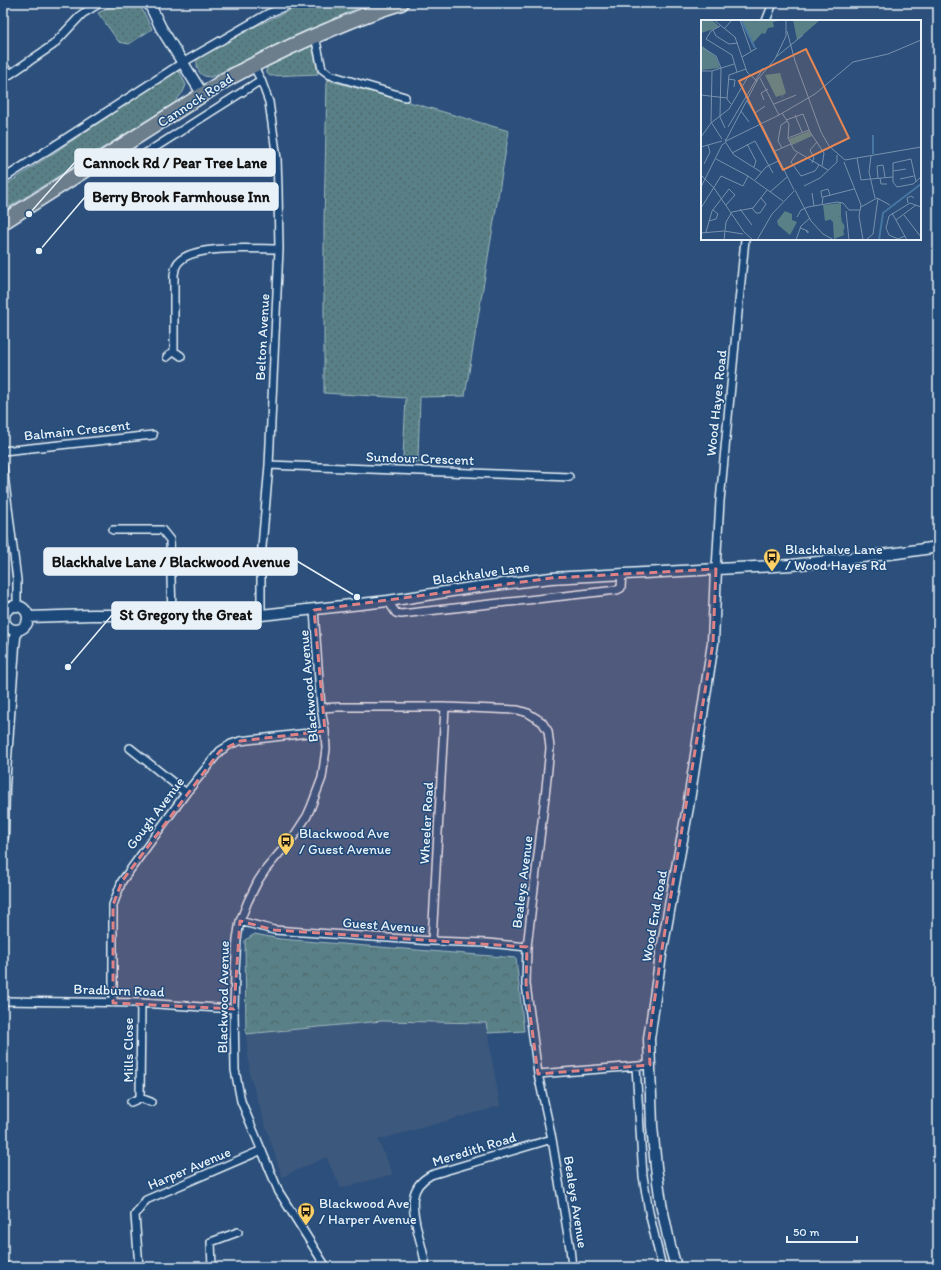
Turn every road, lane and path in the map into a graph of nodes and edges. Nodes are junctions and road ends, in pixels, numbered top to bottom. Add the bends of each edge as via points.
1 (100, 3) edge
2 (149, 3) edge
3 (293, 3) edge
4 (401, 3) edge
5 (773, 3) edge
6 (766, 20) edge
7 (315, 36) junction
8 (182, 63) junction
9 (3, 65) edge
10 (253, 65) junction
11 (10, 74) junction
12 (3, 79) edge
13 (261, 80) junction
14 (203, 95) junction
15 (405, 97) dead end
16 (109, 154) junction
17 (3, 179) edge
18 (3, 222) edge
19 (745, 240) edge
20 (279, 249) junction
21 (174, 351) junction
22 (181, 356) dead end
23 (167, 357) dead end
24 (153, 435) dead end
25 (3, 451) edge
26 (269, 466) junction
27 (3, 467) edge
28 (569, 477) dead end
29 (113, 530) dead end
30 (938, 548) edge
31 (716, 569) junction
32 (622, 573) junction
33 (388, 601) junction
34 (17, 606) junction
35 (314, 610) junction
36 (172, 615) junction
37 (261, 615) junction
38 (4, 617) edge
39 (28, 618) junction
40 (16, 630) junction
41 (445, 707) junction
42 (321, 708) junction
43 (325, 731) junction
44 (130, 748) dead end
45 (186, 793) junction
46 (3, 836) edge
47 (240, 921) junction
48 (432, 941) junction
49 (527, 947) junction
50 (3, 1001) edge
51 (113, 1003) junction
52 (141, 1003) junction
53 (234, 1009) junction
54 (650, 1065) junction
55 (636, 1067) junction
56 (538, 1074) junction
57 (140, 1098) junction
58 (131, 1102) dead end
59 (151, 1102) dead end
60 (552, 1139) junction
61 (262, 1150) junction
62 (238, 1232) dead end
63 (139, 1267) edge
64 (212, 1267) edge
65 (326, 1267) edge
66 (426, 1267) edge
67 (572, 1267) edge
68 (662, 1267) edge
69 (676, 1267) edge

1 - 11 street via 82,14 53,45
2 - 8 main road
3 - 8 street via 267,14
4 - 7 highway, Cannock Road
5 - 6 street
7 - 10 highway, Cannock Road
7 - 15 street via 322,69 330,75
8 - 14 main road
8 - 17 street
9 - 11 street
10 - 13 street, Belton Avenue
10 - 14 highway, Cannock Road
11 - 12 street
13 - 16 street via 132,162 121,165
13 - 20 street, Belton Avenue via 269,102 277,159
14 - 16 highway, Cannock Road
16 - 18 highway, Cannock Road
19 - 31 street, Wood Hayes Road
20 - 21 street via 202,251 178,262 174,275
20 - 26 street, Belton Avenue
21 - 22 street
21 - 23 street
24 - 25 street, Balmain Crescent
26 - 28 street, Sundour Crescent
26 - 37 street, Belton Avenue via 261,559
27 - 34 street
29 - 36 street via 162,530 170,540
30 - 31 main road, Blackhalve Lane via 792,565
31 - 32 main road, Blackhalve Lane
31 - 54 main road, Wood End Road via 713,643 660,963 649,1039
32 - 33 main road, Blackhalve Lane via 551,578
32 - 33 street via 621,588 617,590 401,614 396,613
33 - 35 main road, Blackhalve Lane
34 - 38 main road via 10,608
34 - 39 main road via 25,610
35 - 37 main road, Blackhalve Lane
35 - 42 street, Blackwood Avenue
36 - 37 main road, Blackhalve Lane
36 - 39 main road, Blackhalve Lane
38 - 40 main road via 7,626
39 - 40 main road via 26,625
40 - 46 main road
41 - 42 street, Bealeys Avenue
41 - 48 street, Wheeler Road
41 - 49 street, Bealeys Avenue via 518,710 542,722 548,731 550,748
42 - 43 street, Blackwood Avenue
43 - 45 street, Gough Avenue via 231,744 220,751
43 - 47 street, Blackwood Avenue via 324,766 311,807 294,836 258,881
44 - 45 street
45 - 51 street, Gough Avenue via 122,881 113,905
47 - 48 street, Guest Avenue via 274,930
47 - 53 street, Blackwood Avenue via 236,938
48 - 49 street, Guest Avenue
49 - 56 street, Bealeys Avenue via 526,984
50 - 51 street, Bradburn Road
51 - 52 street, Bradburn Road
52 - 53 street, Bradburn Road
52 - 57 street, Mills Close
53 - 61 street, Blackwood Avenue via 235,1070 241,1101
54 - 55 street
54 - 69 main road, Wood End Road via 656,1166 661,1203
55 - 56 street
55 - 68 street via 643,1176
56 - 60 street, Bealeys Avenue
57 - 58 street
57 - 59 street
60 - 66 street, Meredith Road via 424,1178 416,1190 412,1204
60 - 67 street, Bealeys Avenue
61 - 63 street, Harper Avenue via 146,1200 135,1215
61 - 65 street, Blackwood Avenue via 279,1192
62 - 64 street via 211,1242

